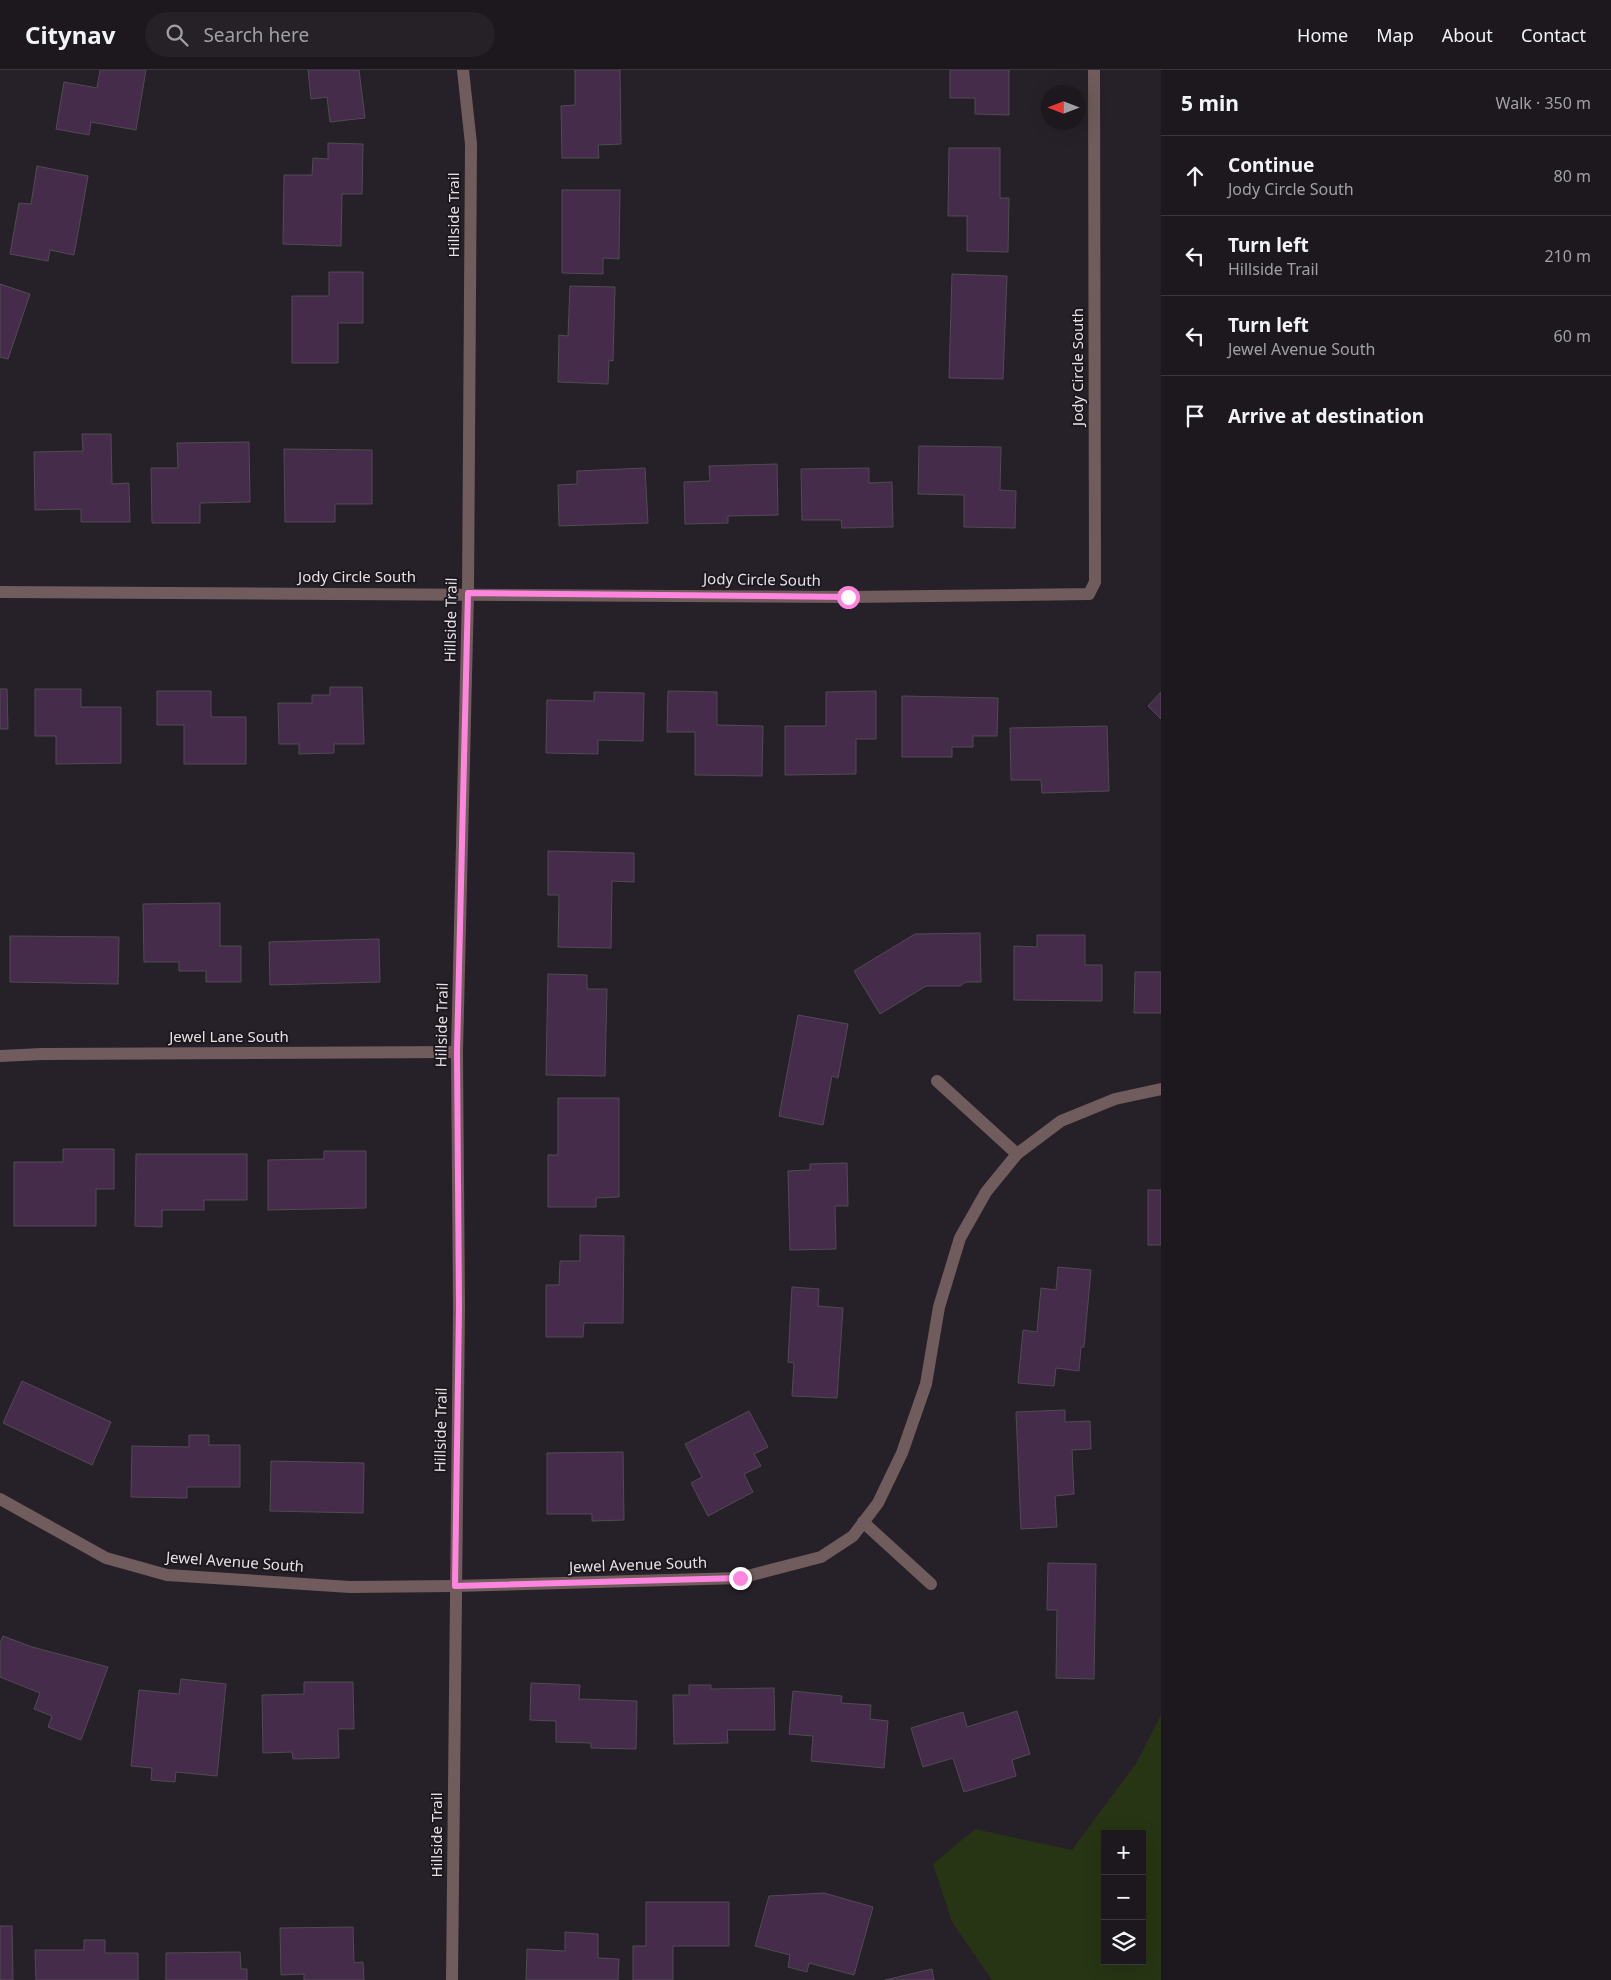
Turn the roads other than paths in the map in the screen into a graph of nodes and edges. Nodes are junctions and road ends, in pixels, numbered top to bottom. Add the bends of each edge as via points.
1 (464, 70) edge
2 (1094, 70) edge
3 (0, 592) edge
4 (468, 593) junction
5 (457, 1052) junction
6 (0, 1056) edge
7 (937, 1081) dead end
8 (1161, 1089) edge
9 (1017, 1154) junction
10 (0, 1499) edge
11 (863, 1522) junction
12 (931, 1584) dead end
13 (455, 1586) junction
14 (452, 1980) edge

1 - 4 street, Hillside Trail via 471,144
2 - 4 street, Jody Circle South via 1095,582 1089,594 848,597
3 - 4 street, Jody Circle South
4 - 5 street, Hillside Trail
5 - 6 street, Jewel Lane South
5 - 13 street, Hillside Trail via 459,1307
7 - 9 street
8 - 9 street, Jewel Avenue South via 1115,1099 1061,1121
9 - 11 street, Jewel Avenue South via 986,1192 960,1238 939,1307 926,1384 902,1452 878,1502
10 - 13 street, Jewel Avenue South via 106,1558 167,1575 350,1587
11 - 12 street
11 - 13 street, Jewel Avenue South via 853,1536 821,1557 740,1578
13 - 14 street, Hillside Trail

